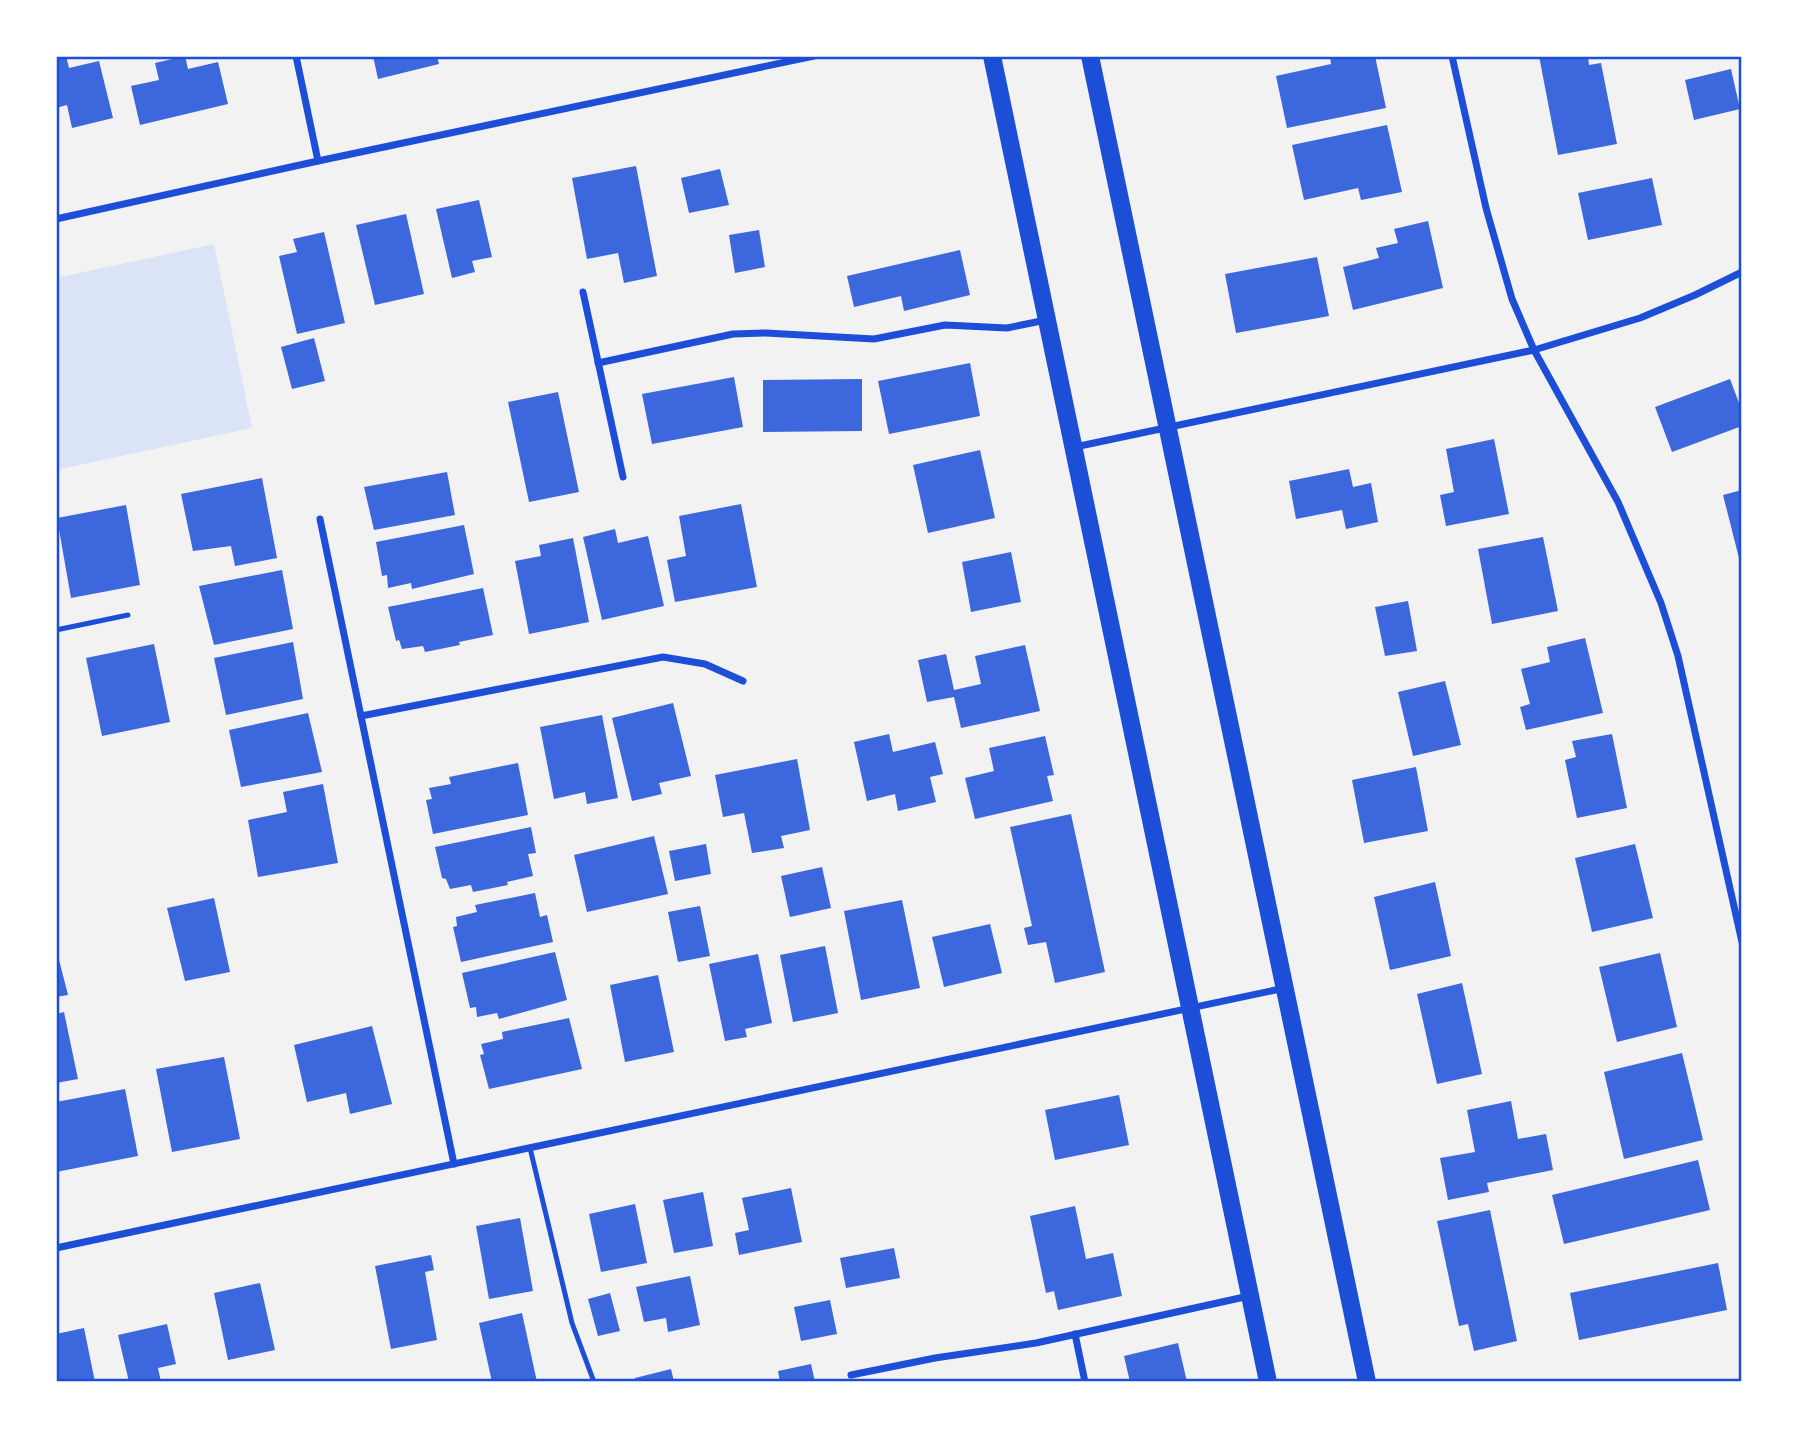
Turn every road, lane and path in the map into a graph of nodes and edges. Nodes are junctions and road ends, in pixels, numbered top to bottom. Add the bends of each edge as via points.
1 (296, 56) edge
2 (814, 56) edge
3 (992, 56) edge
4 (1090, 56) edge
5 (1452, 56) edge
6 (318, 161) junction
7 (56, 219) edge
8 (1742, 272) edge
9 (583, 292) dead end
10 (1047, 320) junction
11 (1534, 350) junction
12 (598, 363) junction
13 (1169, 429) junction
14 (1073, 448) junction
15 (623, 478) dead end
16 (320, 519) dead end
17 (128, 615) dead end
18 (56, 630) edge
19 (743, 681) dead end
20 (361, 716) junction
21 (1742, 942) edge
22 (1285, 988) junction
23 (1190, 1009) junction
24 (530, 1148) junction
25 (454, 1164) junction
26 (56, 1248) edge
27 (1250, 1296) junction
28 (1075, 1334) junction
29 (851, 1375) dead end
30 (594, 1382) edge
31 (1086, 1382) edge
32 (1268, 1382) edge
33 (1367, 1382) edge

1 - 6 street
2 - 6 street
3 - 10 main road
4 - 13 main road
5 - 11 street via 1486,208 1512,299
6 - 7 street
8 - 11 street via 1640,318
9 - 12 street
10 - 12 street via 1007,328 945,325 874,339 733,334
10 - 14 main road
11 - 13 street
11 - 21 street via 1618,502 1661,603 1678,656
12 - 15 street
13 - 14 street
13 - 22 main road
14 - 23 main road
16 - 20 street
17 - 18 lane
19 - 20 street via 705,664 663,657
20 - 25 street
22 - 23 street
22 - 33 main road
23 - 24 street
23 - 27 main road
24 - 25 street
24 - 30 lane via 572,1323
25 - 26 street
27 - 28 street
27 - 32 main road
28 - 29 street
28 - 31 street

